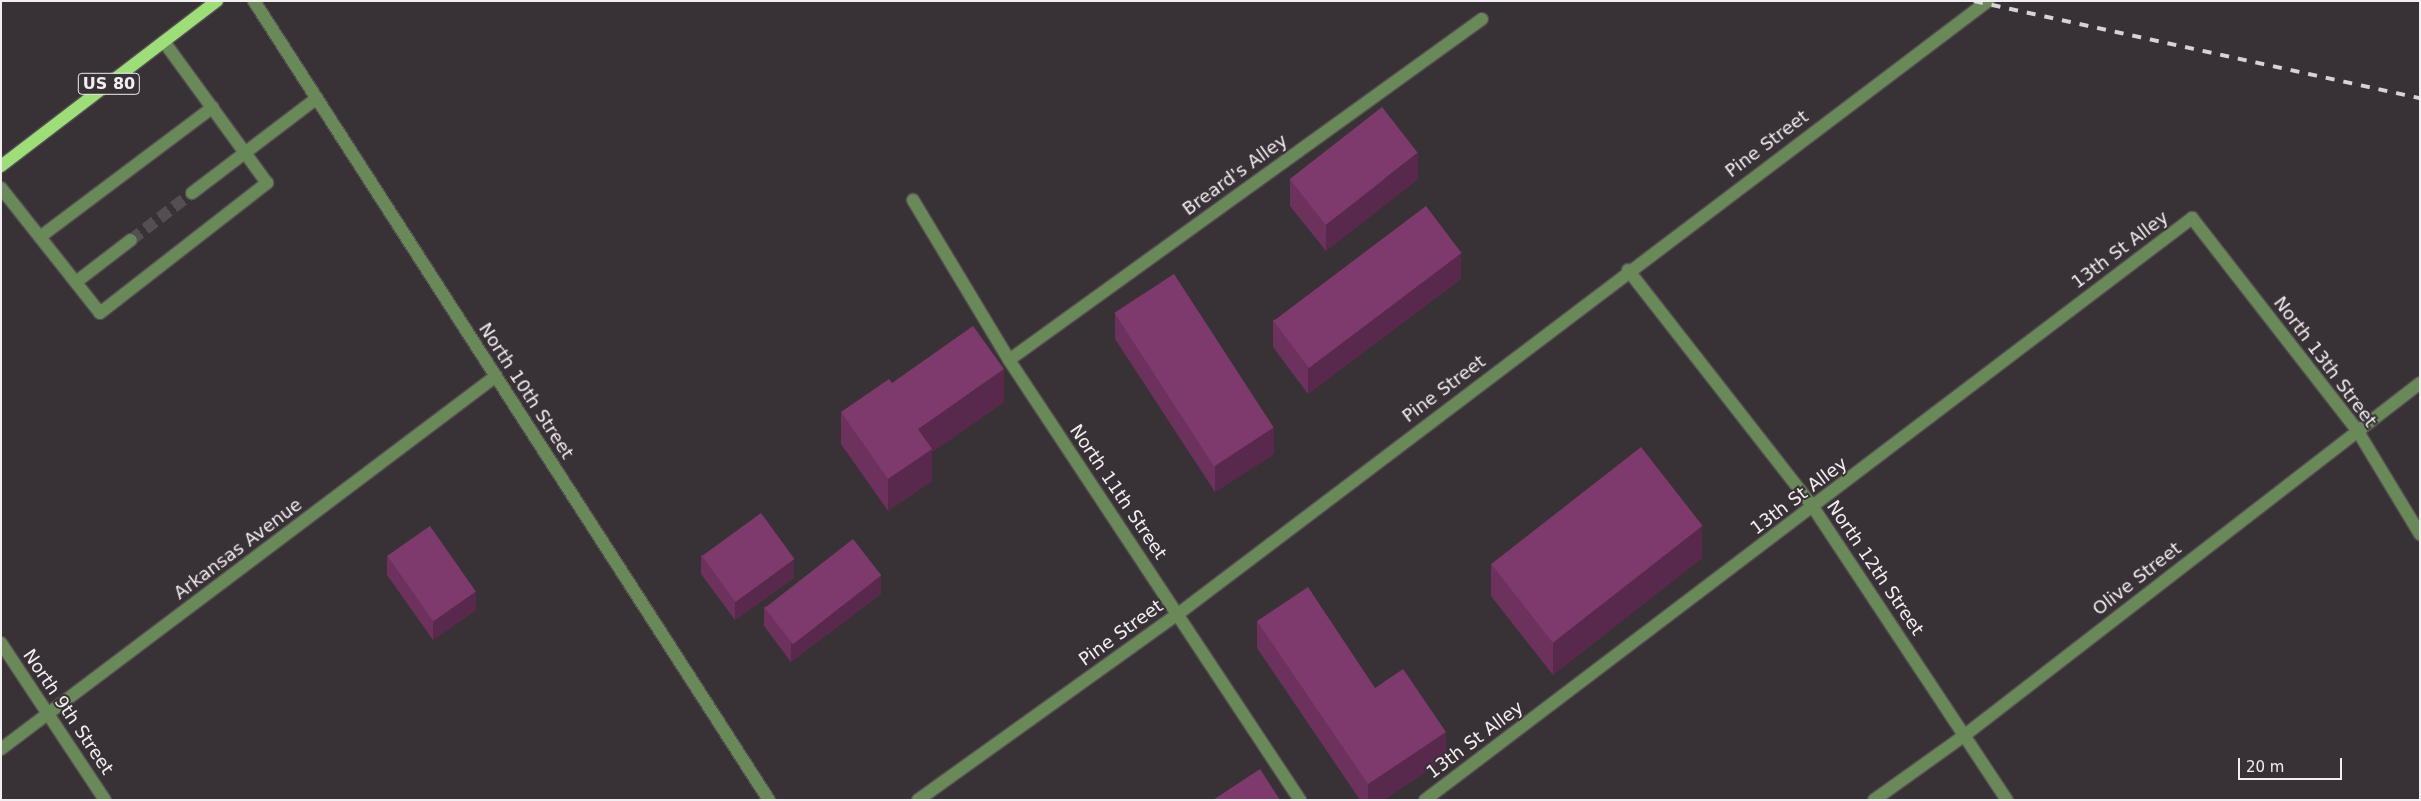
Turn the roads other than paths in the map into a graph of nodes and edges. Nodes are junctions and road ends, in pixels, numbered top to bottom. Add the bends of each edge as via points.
1 (217, 1) edge
2 (254, 1) edge
3 (1988, 1) edge
4 (1482, 19) dead end
5 (164, 42) junction
6 (317, 98) junction
7 (213, 107) junction
8 (245, 152) junction
9 (1, 166) edge
10 (1, 188) edge
11 (192, 193) tunnel mouth
12 (913, 200) dead end
13 (2192, 218) joint
14 (40, 237) junction
15 (131, 240) tunnel mouth
16 (1628, 270) junction
17 (76, 282) junction
18 (1009, 360) junction
19 (496, 376) junction
20 (2420, 383) edge
21 (2357, 430) junction
22 (1813, 507) junction
23 (2420, 534) edge
24 (1178, 614) junction
25 (1, 643) edge
26 (48, 713) junction
27 (1965, 735) junction
28 (1, 749) edge
29 (105, 800) edge
30 (769, 800) edge
31 (918, 800) edge
32 (1300, 800) edge
33 (1425, 800) edge
34 (1874, 800) edge
35 (2007, 800) edge

1 - 5 main road, US 80
2 - 6 street, North 10th Street
3 - 16 street, Pine Street
4 - 18 street, Breard's Alley
5 - 7 street
5 - 9 main road, US 80
6 - 8 street
6 - 19 street, North 10th Street
7 - 8 street
7 - 14 street
8 - 11 street
8 - 17 street via 267,183 100,313
10 - 14 street
12 - 18 street, North 11th Street
13 - 21 street, North 13th Street
13 - 22 street, 13th St Alley
14 - 17 street
15 - 17 street
16 - 22 street, North 12th Street
16 - 24 street, Pine Street
18 - 24 street, North 11th Street
19 - 26 street, Arkansas Avenue
19 - 30 street, North 10th Street
20 - 21 street, Olive Street
21 - 23 street, North 13th Street
21 - 27 street, Olive Street
22 - 27 street, North 12th Street
22 - 33 street, 13th St Alley
24 - 31 street, Pine Street
24 - 32 street, North 11th Street
25 - 26 street, North 9th Street
26 - 28 street, Arkansas Avenue
26 - 29 street, North 9th Street
27 - 34 street, Olive Street
27 - 35 street, North 12th Street

